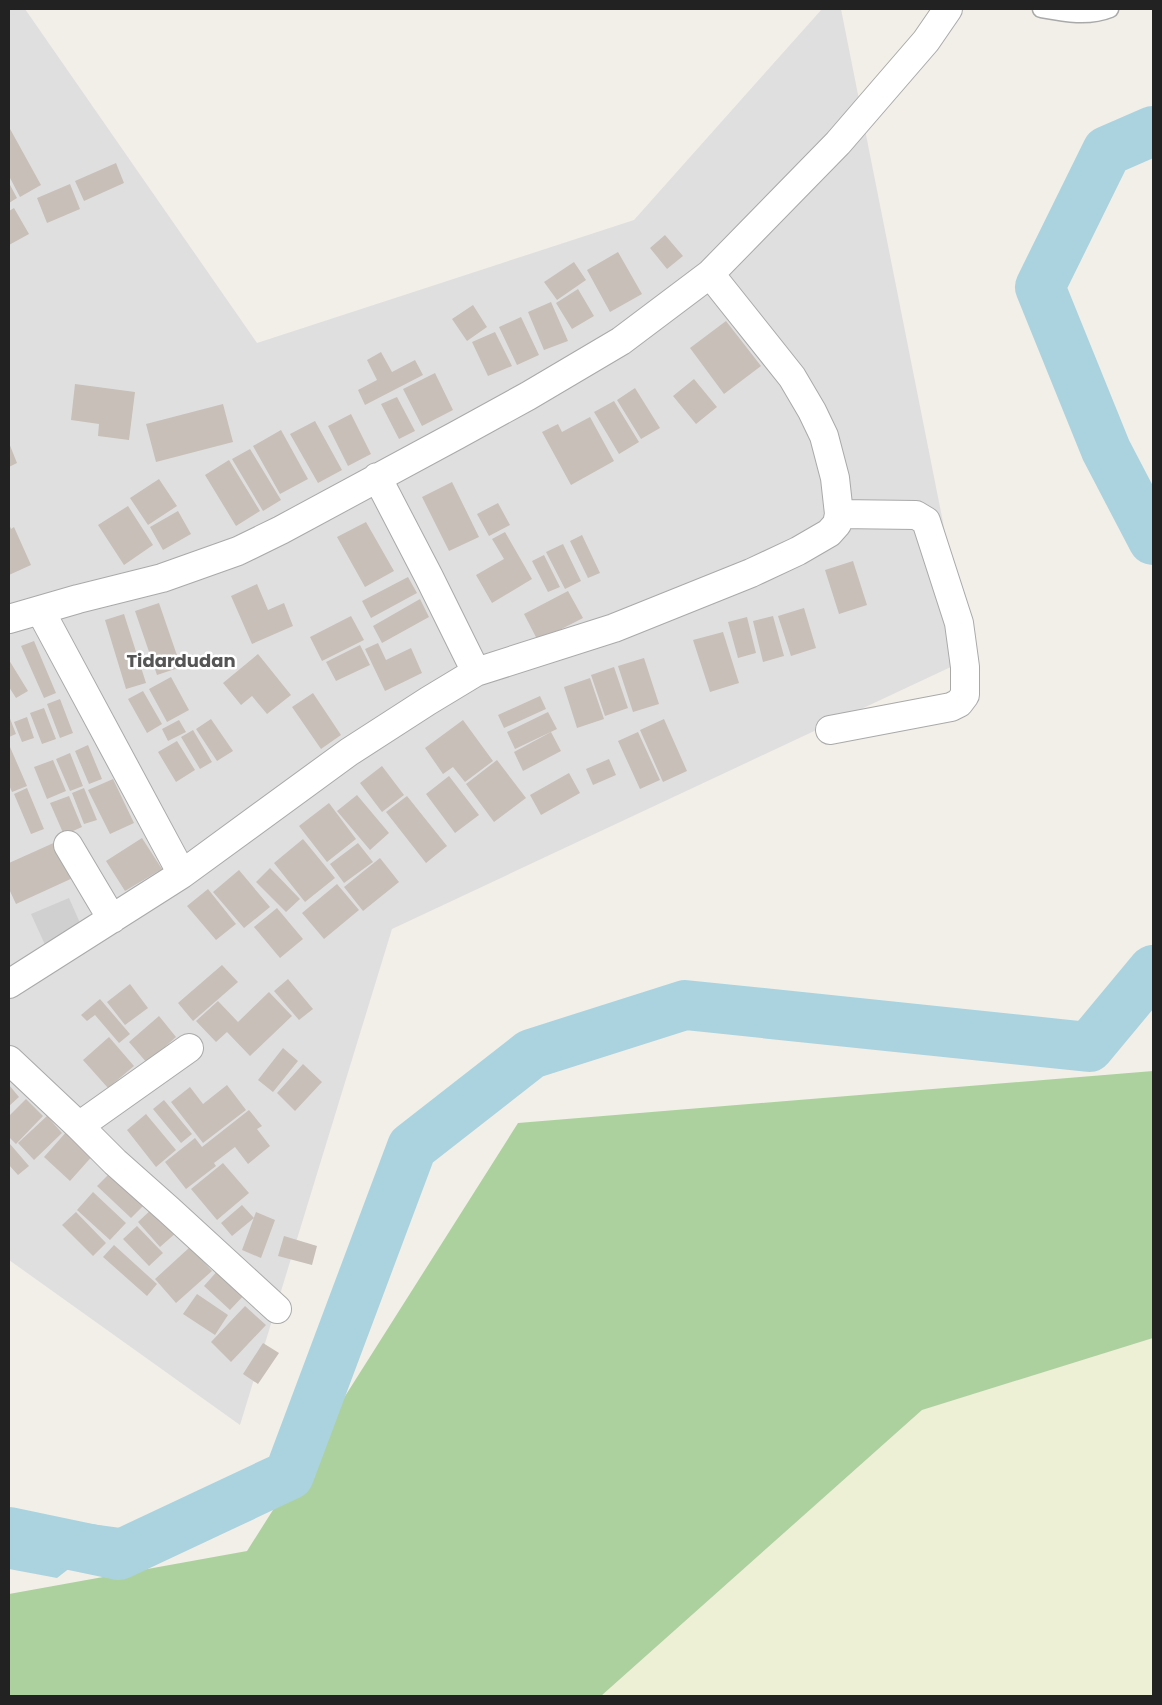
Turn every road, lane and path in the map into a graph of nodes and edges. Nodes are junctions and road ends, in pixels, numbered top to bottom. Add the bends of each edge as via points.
1 (948, 9) edge
2 (1041, 9) edge
3 (1110, 9) edge
4 (710, 274) junction
5 (377, 478) junction
6 (839, 514) junction
7 (40, 610) junction
8 (9, 619) edge
9 (476, 672) junction
10 (830, 730) dead end
11 (68, 845) dead end
12 (182, 874) junction
13 (112, 919) junction
14 (12, 972) edge
15 (188, 1048) dead end
16 (9, 1060) edge
17 (79, 1126) junction
18 (277, 1309) dead end

1 - 4 street via 926,41 838,143
2 - 3 lane via 1079,14
4 - 5 street via 621,341
4 - 6 street via 792,377 812,411 824,436 835,478
5 - 7 street via 238,551 162,578
5 - 9 street
6 - 9 street via 837,524 829,533 751,573 614,628
6 - 10 street via 916,515 926,521 959,623 966,690 962,700 952,707
7 - 8 street
7 - 12 street
9 - 12 street via 349,752
11 - 13 street
12 - 13 street
13 - 14 street
15 - 17 street
16 - 17 street
17 - 18 street via 114,1162

